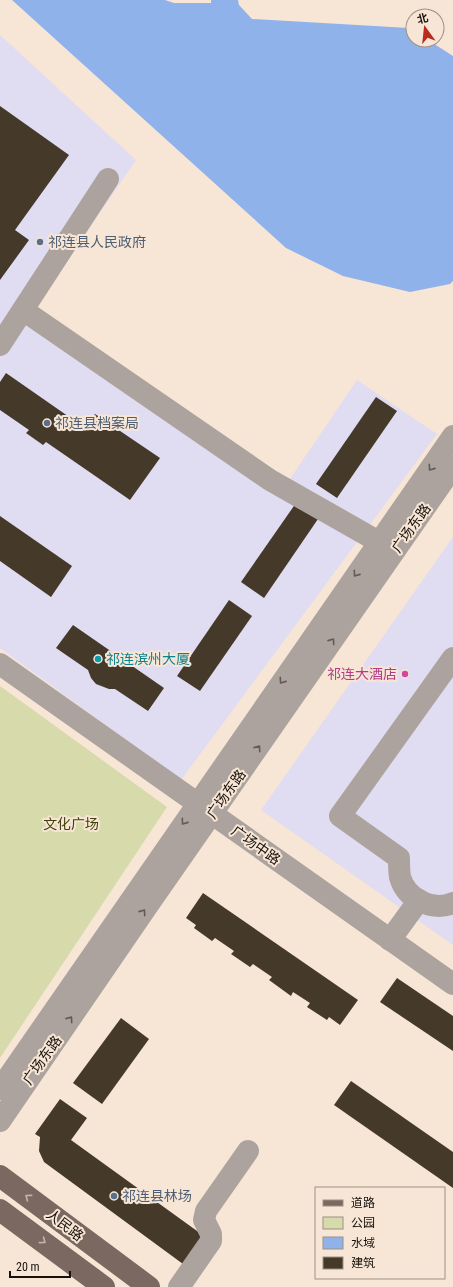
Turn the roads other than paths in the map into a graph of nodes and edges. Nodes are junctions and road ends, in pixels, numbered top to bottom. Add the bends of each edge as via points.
1 (108, 179) dead end
2 (23, 310) junction
3 (3, 332) edge
4 (453, 436) edge
5 (453, 467) edge
6 (379, 542) junction
7 (453, 658) edge
8 (0, 664) edge
9 (205, 809) junction
10 (419, 900) junction
11 (453, 903) edge
12 (390, 940) junction
13 (453, 984) edge
14 (0, 1089) edge
15 (0, 1121) edge
16 (248, 1150) dead end
17 (0, 1176) edge
18 (0, 1210) edge
19 (104, 1287) edge
20 (149, 1287) edge
21 (179, 1287) edge

1 - 2 street
2 - 3 street
2 - 6 street via 270,480
4 -> 6 street, 广场东路
9 -> 5 street, 广场东路
6 -> 9 street, 广场东路
7 - 10 street via 340,816 399,858 400,878 404,887
8 - 9 street, 广场中路
9 - 12 street, 广场中路
9 -> 14 street, 广场东路
15 -> 9 street, 广场东路
10 - 11 street via 439,906
10 - 12 street
12 - 13 street, 广场中路
16 - 21 street via 206,1211 204,1220 211,1234 211,1241
20 -> 17 main road, 人民路
18 -> 19 main road, 人民路

